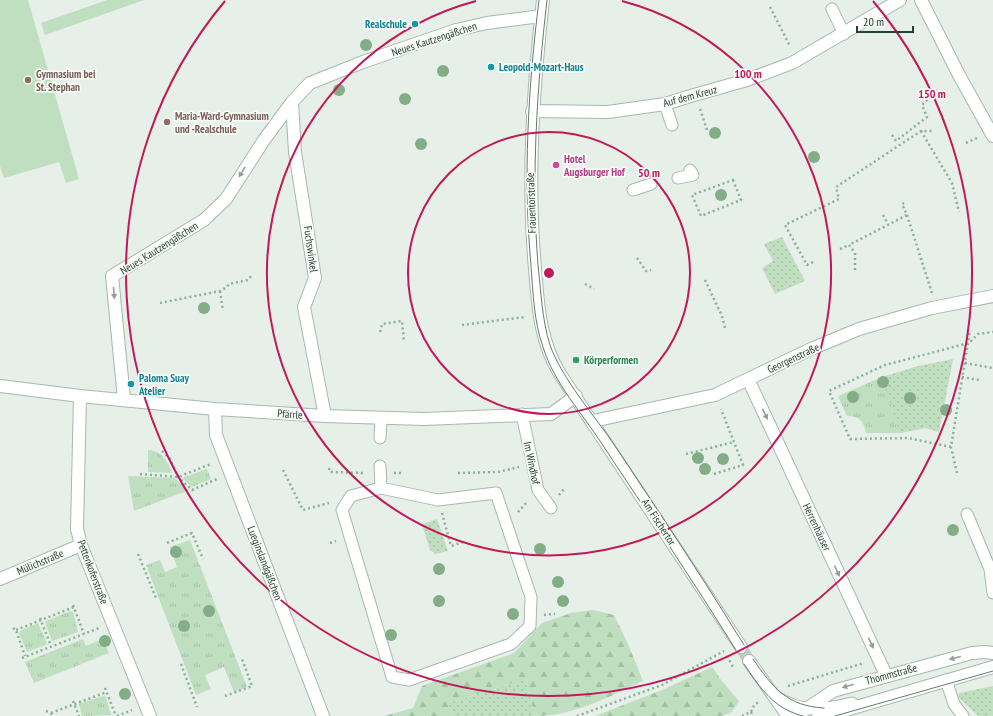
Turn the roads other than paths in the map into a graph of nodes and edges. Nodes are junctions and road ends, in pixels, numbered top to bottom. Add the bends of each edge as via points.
1 (543, 0) edge
2 (900, 0) edge
3 (921, 0) edge
4 (832, 10) dead end
5 (541, 16) junction
6 (844, 34) junction
7 (292, 102) junction
8 (665, 104) junction
9 (532, 111) junction
10 (672, 125) dead end
11 (993, 136) edge
12 (690, 170) dead end
13 (678, 178) dead end
14 (651, 184) dead end
15 (633, 190) dead end
16 (993, 296) edge
17 (748, 379) junction
18 (0, 386) edge
19 (80, 396) junction
20 (576, 396) junction
21 (124, 399) junction
22 (216, 409) junction
23 (522, 414) junction
24 (325, 416) junction
25 (381, 418) junction
26 (593, 420) junction
27 (380, 438) dead end
28 (380, 466) dead end
29 (381, 488) junction
30 (551, 508) dead end
31 (967, 514) dead end
32 (81, 545) junction
33 (0, 579) edge
34 (993, 593) edge
35 (740, 647) tunnel mouth
36 (993, 653) edge
37 (749, 661) tunnel mouth
38 (993, 662) edge
39 (993, 667) edge
40 (886, 675) junction
41 (946, 680) junction
42 (772, 694) junction
43 (801, 713) edge
44 (150, 716) edge
45 (323, 716) edge
46 (788, 716) edge
47 (818, 716) edge
48 (963, 716) edge

1 - 5 street, Frauentorstraße
2 - 6 street, Auf dem Kreuz
3 - 11 street
4 - 6 lane
5 - 7 street, Neues Kautzengäßchen via 486,23 456,30 330,74 310,83
5 - 9 street, Frauentorstraße
6 - 8 street, Auf dem Kreuz via 798,59 747,80
7 -> 21 street, Neues Kautzengäßchen via 226,199 204,220 112,276
7 - 24 street, Fuchswinkel via 295,152 315,278 304,307
8 - 9 street, Auf dem Kreuz via 608,112
8 - 10 lane
9 - 20 street, Frauentorstraße via 531,215 543,335 551,358
12 - 13 lane via 693,175
14 - 15 lane
16 - 17 street, Georgenstraße via 936,307 859,329
17 - 26 street, Georgenstraße via 715,395
17 -> 40 street, Herrenhäuser
18 - 19 street, Pfärrle
19 - 21 street, Pfärrle
19 - 32 street, Pettenkoferstraße via 77,529
20 - 23 street, Pfärrle via 551,414
20 - 26 street, Am Fischertor
21 - 22 street, Pfärrle
22 - 24 street, Pfärrle
22 - 45 street, Lueginslandgäßchen via 216,435
23 - 25 street, Pfärrle via 424,419
23 - 30 lane, Im Windhof via 538,490
24 - 25 street, Pfärrle
25 - 27 lane
26 - 35 street, Am Fischertor
28 - 29 lane
29 - 29 lane via 438,500 496,493 531,597 530,626 511,644 409,680 392,677 342,510 350,496
31 - 34 lane via 990,569
32 - 33 street, Mülichstraße
32 - 44 street, Pettenkoferstraße
36 -> 40 street, Thommstraße via 972,653
37 - 42 street
38 - 43 lane via 851,703
39 - 41 street, Thommstraße
40 -> 43 street, Thommstraße via 833,691
41 - 47 street, Thommstraße
41 - 48 lane via 954,704
42 - 43 lane
42 - 46 street

